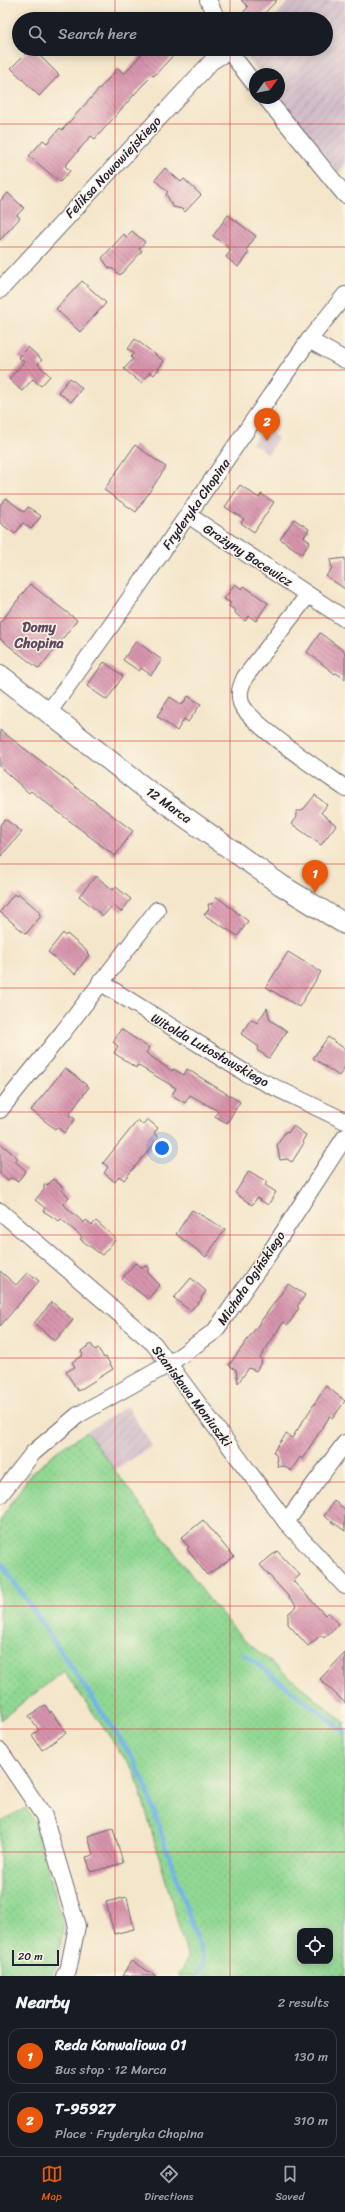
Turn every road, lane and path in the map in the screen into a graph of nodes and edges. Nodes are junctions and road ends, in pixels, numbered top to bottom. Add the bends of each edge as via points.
1 (208, 0) edge
2 (214, 12) edge
3 (220, 56) edge
4 (233, 56) edge
5 (249, 77) edge
6 (271, 104) edge
7 (345, 195) edge
8 (0, 290) edge
9 (345, 295) edge
10 (309, 340) junction
11 (345, 360) edge
12 (188, 515) junction
13 (308, 594) junction
14 (345, 619) edge
15 (0, 675) edge
16 (48, 712) junction
17 (345, 788) edge
18 (157, 910) dead end
19 (345, 924) edge
20 (100, 982) junction
21 (0, 1110) edge
22 (345, 1121) edge
23 (345, 1137) edge
24 (0, 1211) edge
25 (169, 1364) junction
26 (345, 1443) edge
27 (0, 1495) edge
28 (286, 1522) junction
29 (345, 1586) edge
30 (0, 1751) edge
31 (64, 1976) edge

1 - 2 street
3 - 8 street, Feliksa Nowowiejskiego via 212,62
4 - 5 street
6 - 7 street
9 - 10 street, Fryderyka Chopina
10 - 11 street
10 - 12 street, Fryderyka Chopina
12 - 13 street, Grażyny Bacewicz
12 - 16 street, Fryderyka Chopina
13 - 14 street, Grażyny Bacewicz
13 - 17 street via 245,677 239,692 242,705 267,732
15 - 16 street, 12 Marca
16 - 19 street, 12 Marca via 150,792 274,881
18 - 20 street
20 - 21 street
20 - 22 street, Witolda Lutosławskiego via 246,1074
23 - 25 street, Michała Ogińskiego via 215,1331
24 - 25 street, Stanisława Moniuszki via 154,1344
25 - 27 street, Michała Ogińskiego via 78,1415 33,1453
25 - 28 street, Stanisława Moniuszki
26 - 28 street
28 - 29 street, Stanisława Moniuszki
30 - 31 street via 44,1816 77,1926 68,1971

